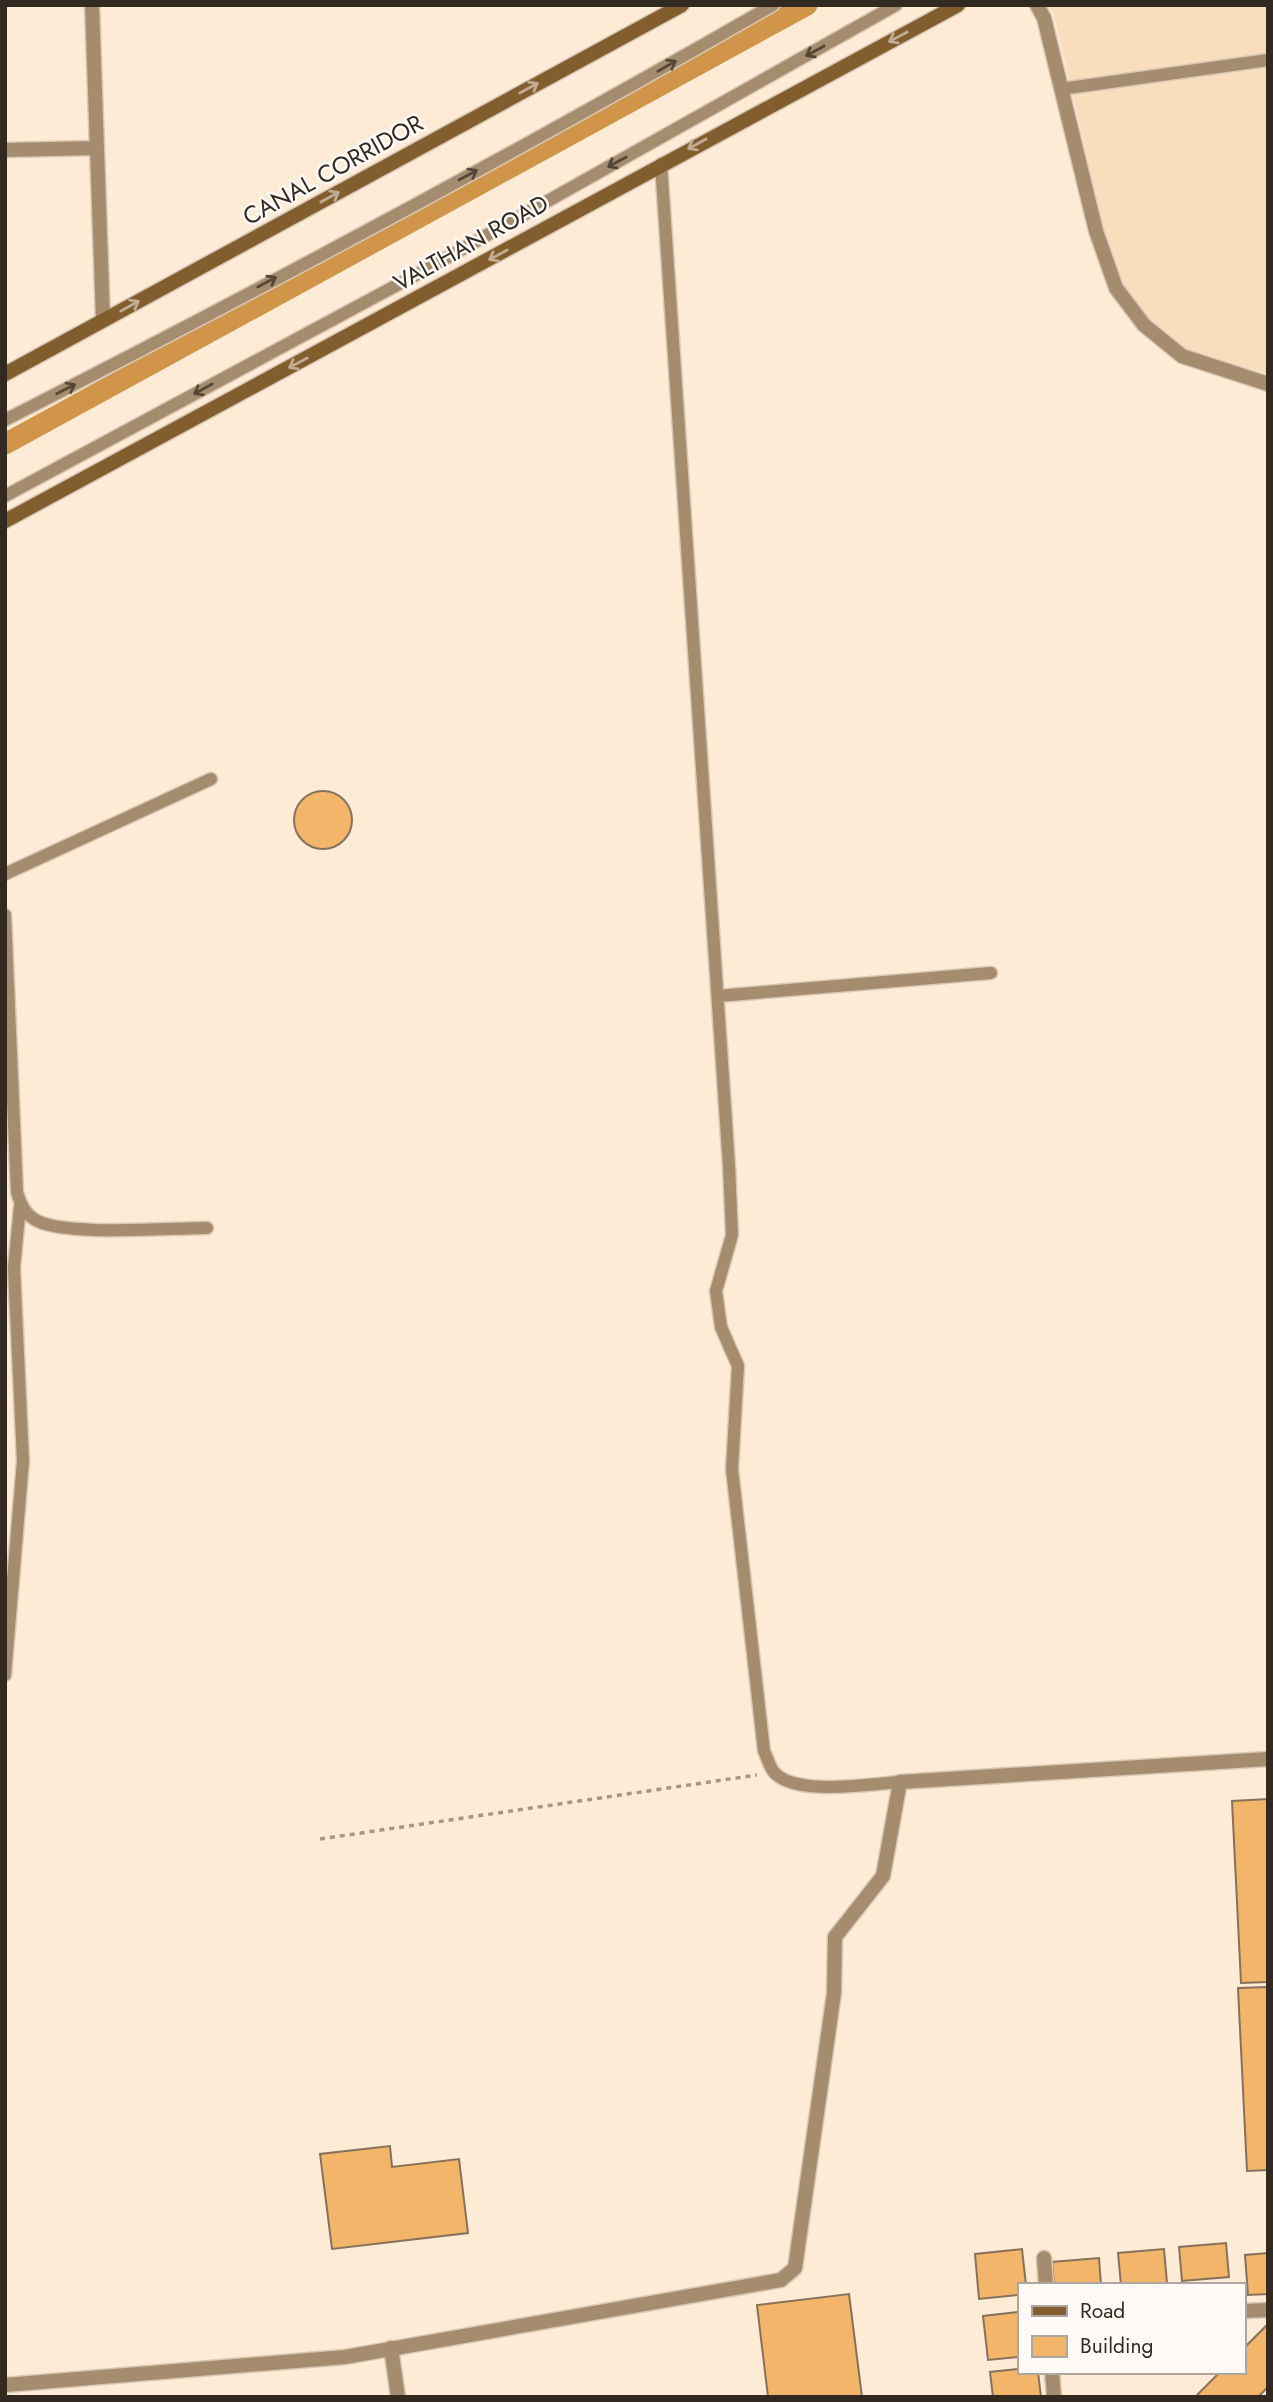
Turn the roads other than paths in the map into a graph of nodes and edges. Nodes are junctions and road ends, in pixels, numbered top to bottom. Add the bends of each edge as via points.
1 (92, 5) edge
2 (682, 5) edge
3 (773, 5) edge
4 (896, 5) edge
5 (958, 5) edge
6 (1037, 5) edge
7 (1268, 60) edge
8 (1061, 89) junction
9 (96, 148) junction
10 (5, 150) edge
11 (661, 164) junction
12 (103, 320) junction
13 (5, 374) edge
14 (1268, 384) edge
15 (5, 420) edge
16 (5, 496) edge
17 (5, 521) edge
18 (211, 779) dead end
19 (5, 874) edge
20 (5, 915) edge
21 (991, 973) dead end
22 (718, 996) junction
23 (20, 1206) junction
24 (206, 1228) dead end
25 (5, 1675) edge
26 (1268, 1759) edge
27 (900, 1782) junction
28 (1044, 2258) dead end
29 (1046, 2283) edge
30 (1268, 2310) edge
31 (1245, 2311) edge
32 (391, 2348) junction
33 (1052, 2374) edge
34 (5, 2385) edge
35 (398, 2397) edge
36 (1054, 2397) edge

1 - 9 street
12 -> 2 main road, CANAL CORRIDOR
15 -> 3 lane via 639,82
4 -> 16 lane via 425,270
5 -> 11 main road, VALTHAN ROAD
6 - 8 street
7 - 8 lane
8 - 14 street via 1096,231 1116,288 1144,325 1182,356
9 - 10 street
9 - 12 street
11 -> 17 main road, VALTHAN ROAD
11 - 22 lane
12 - 13 main road, CANAL CORRIDOR
18 - 19 lane
20 - 23 lane
21 - 22 lane
22 - 27 lane via 733,1235 716,1291 721,1327 738,1366 733,1469 764,1751 774,1772 794,1784 829,1787
23 - 24 lane via 50,1225
23 - 25 lane via 14,1268 23,1461
26 - 27 street
27 - 32 street via 883,1876 835,1937 834,1993 795,2267 789,2276
28 - 29 street
30 - 31 street
32 - 34 street via 345,2357
32 - 35 street
33 - 36 street

